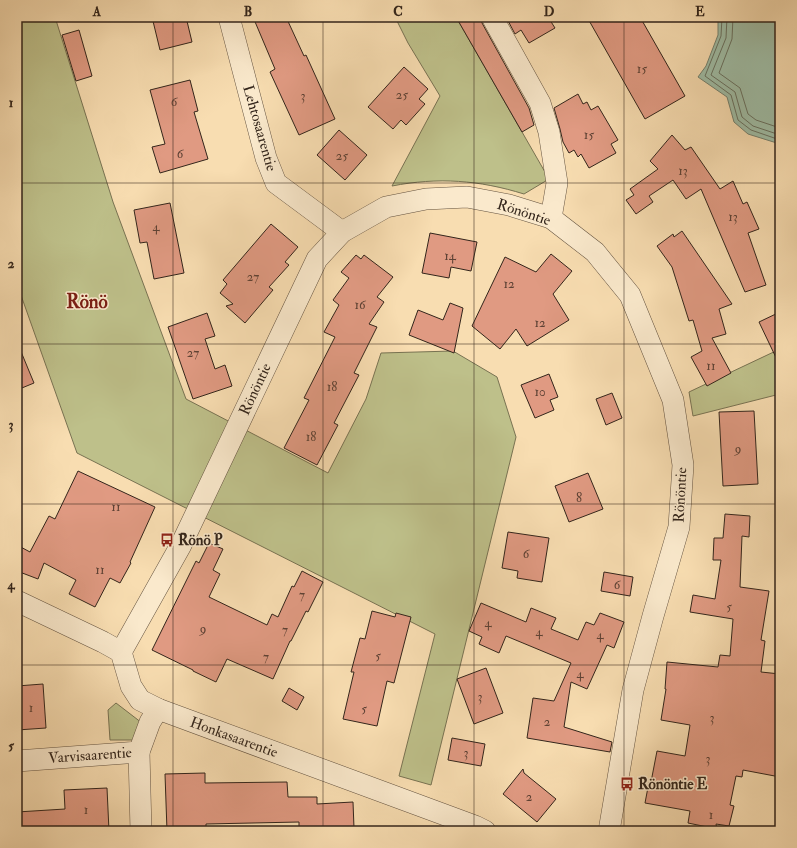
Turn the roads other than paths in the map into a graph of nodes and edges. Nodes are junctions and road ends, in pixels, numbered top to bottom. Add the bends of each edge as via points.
1 (229, 17) edge
2 (492, 17) edge
3 (551, 218) junction
4 (342, 232) junction
5 (17, 601) edge
6 (121, 652) junction
7 (158, 708) junction
8 (139, 752) junction
9 (17, 760) edge
10 (141, 831) edge
11 (485, 831) edge
12 (609, 831) edge

1 - 4 street, Lehtosaarentie via 266,158 276,183
2 - 3 street via 540,103 549,132 557,183
3 - 4 street, Rönöntie via 509,205 467,197 426,199 386,208
3 - 12 street, Rönöntie via 595,252 630,295 673,400 683,465 680,527 633,690
4 - 6 street, Rönöntie via 317,259 181,545
5 - 6 street
6 - 7 street, Honkasaarentie via 130,686 140,700
7 - 8 street, Varvisaarentie
7 - 11 street, Honkasaarentie
8 - 9 street, Varvisaarentie
8 - 10 street

